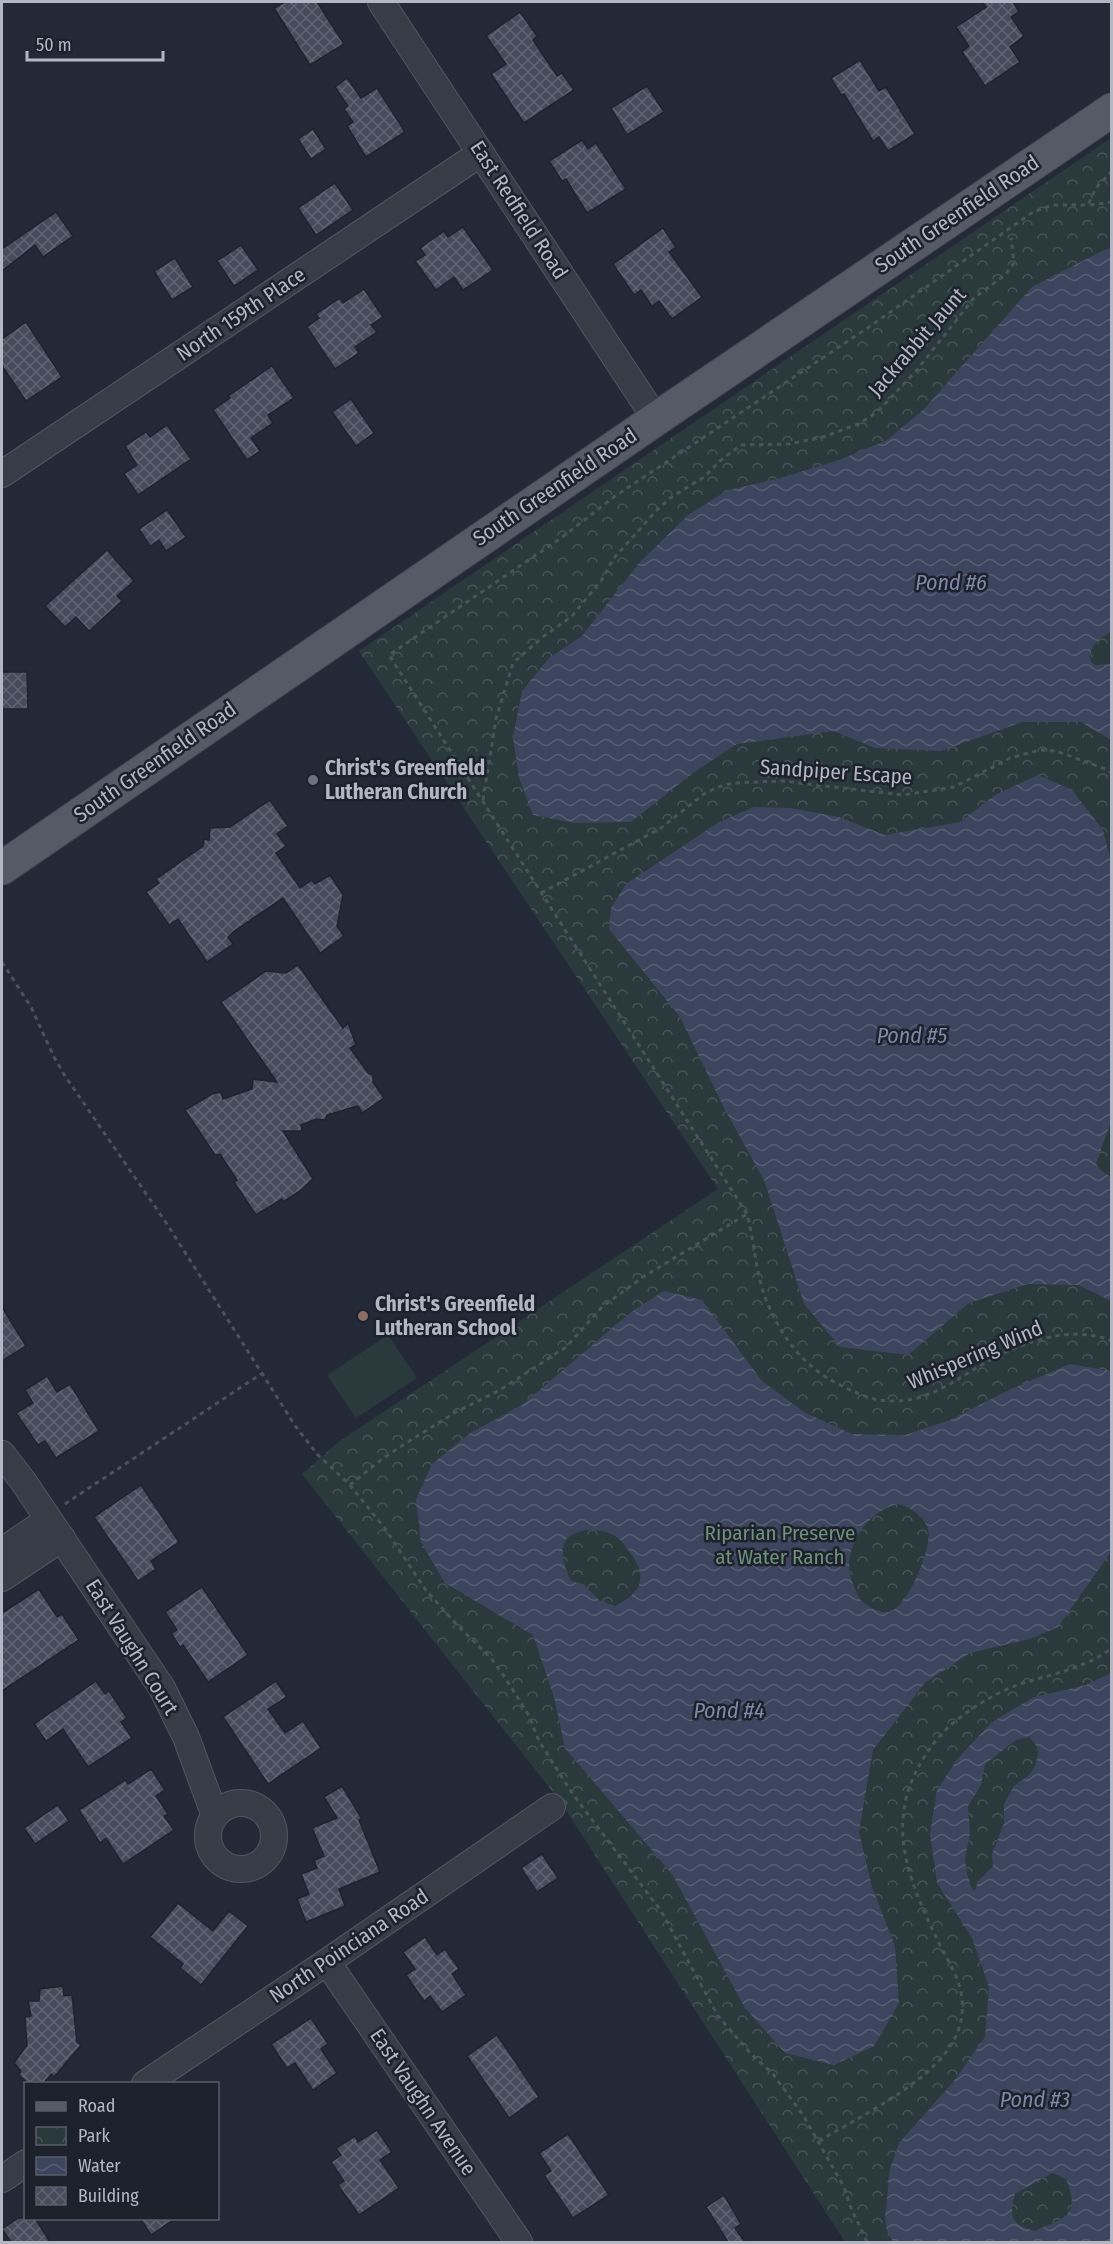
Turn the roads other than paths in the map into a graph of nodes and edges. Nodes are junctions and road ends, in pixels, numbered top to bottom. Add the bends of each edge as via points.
1 (381, 2) edge
2 (1112, 110) edge
3 (481, 153) junction
4 (656, 419) junction
5 (2, 474) edge
6 (2, 868) edge
7 (2, 1454) edge
8 (57, 1522) junction
9 (2, 1551) edge
10 (2, 1578) edge
11 (552, 1807) dead end
12 (215, 1816) dead end
13 (327, 1962) junction
14 (148, 2082) edge
15 (24, 2164) edge
16 (2, 2180) edge
17 (519, 2242) edge

1 - 3 street, East Redfield Road
2 - 4 main road, South Greenfield Road
3 - 4 street, East Redfield Road
3 - 5 street, North 159th Place
4 - 6 main road, South Greenfield Road
7 - 8 street, East Vaughn Court
8 - 9 street
8 - 10 street
8 - 12 street, East Vaughn Court via 162,1688 186,1737
11 - 13 street, North Poinciana Road
13 - 14 street, North Poinciana Road
13 - 17 street, East Vaughn Avenue
15 - 16 street

